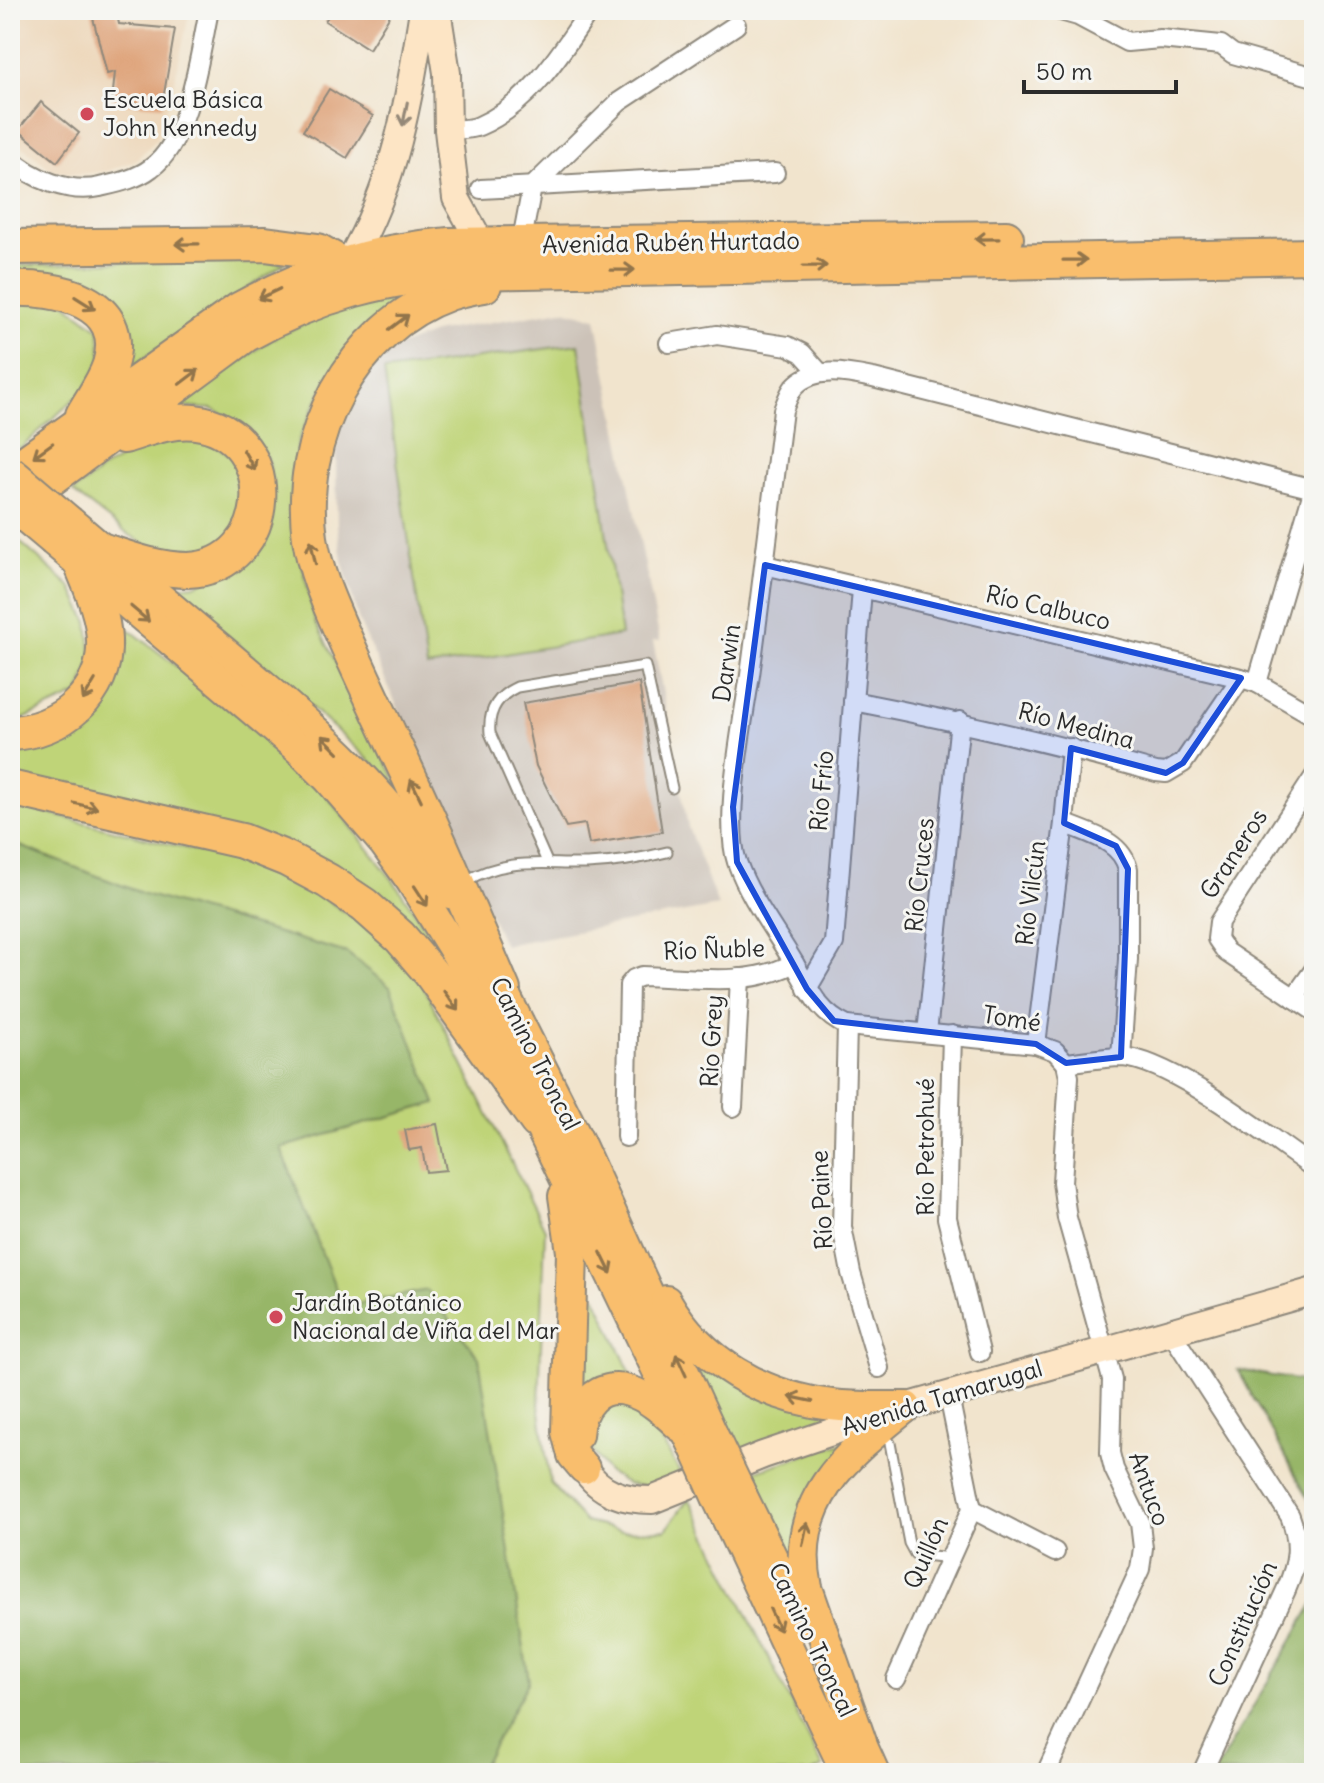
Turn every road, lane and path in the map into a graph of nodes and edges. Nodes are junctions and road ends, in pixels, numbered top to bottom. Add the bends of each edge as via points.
1 (209, 10) edge
2 (423, 10) edge
3 (437, 10) edge
4 (590, 10) edge
5 (1057, 10) edge
6 (736, 25) dead end
7 (412, 70) junction
8 (447, 73) junction
9 (1314, 77) edge
10 (448, 130) junction
11 (10, 158) edge
12 (775, 173) dead end
13 (532, 187) junction
14 (481, 189) dead end
15 (1314, 234) edge
16 (482, 245) junction
17 (521, 245) junction
18 (10, 247) edge
19 (1314, 256) edge
20 (345, 263) junction
21 (545, 271) junction
22 (10, 289) edge
23 (669, 343) dead end
24 (820, 373) junction
25 (90, 433) junction
26 (10, 472) edge
27 (1314, 488) edge
28 (10, 507) edge
29 (62, 532) junction
30 (92, 557) junction
31 (765, 565) junction
32 (862, 589) junction
33 (1249, 680) junction
34 (853, 701) junction
35 (1314, 716) edge
36 (960, 721) junction
37 (10, 733) edge
38 (1071, 748) junction
39 (1314, 777) edge
40 (10, 788) edge
41 (672, 788) dead end
42 (1064, 823) junction
43 (667, 852) dead end
44 (547, 862) junction
45 (458, 885) junction
46 (794, 963) junction
47 (1314, 970) edge
48 (740, 978) junction
49 (807, 989) junction
50 (503, 990) junction
51 (1294, 998) junction
52 (1314, 1011) edge
53 (847, 1026) junction
54 (927, 1033) junction
55 (952, 1035) junction
56 (1036, 1044) junction
57 (1121, 1057) junction
58 (1066, 1063) junction
59 (733, 1107) dead end
60 (537, 1121) junction
61 (626, 1137) dead end
62 (560, 1167) junction
63 (1314, 1168) edge
64 (592, 1171) junction
65 (1314, 1291) edge
66 (1171, 1332) junction
67 (1102, 1349) junction
68 (980, 1352) dead end
69 (879, 1368) dead end
70 (949, 1396) junction
71 (906, 1407) junction
72 (700, 1441) junction
73 (890, 1443) dead end
74 (584, 1468) junction
75 (728, 1494) junction
76 (972, 1509) junction
77 (1055, 1552) dead end
78 (950, 1558) junction
79 (896, 1679) dead end
80 (861, 1742) junction
81 (847, 1773) edge
82 (874, 1773) edge
83 (1046, 1773) edge
84 (1202, 1773) edge

1 - 11 street via 192,93 172,143 152,168 87,190 49,183
2 - 7 street
3 - 8 street
4 - 10 street via 548,71 503,112 476,127
5 - 9 street via 1127,42 1160,39 1221,45 1233,54
6 - 13 street via 619,102
7 - 8 street
7 -> 20 street via 392,168 365,235
8 - 10 street
10 - 16 street via 456,198
12 - 13 street
13 - 14 street
13 - 17 street
15 -> 17 highway, Avenida Rubén Hurtado
16 - 17 highway, Avenida Rubén Hurtado
16 - 20 highway, Avenida Rubén Hurtado via 416,247
20 -> 18 highway via 318,251 265,244
21 -> 19 highway, Avenida Rubén Hurtado
20 -> 25 highway, Avenida Rubén Hurtado via 239,310
25 -> 21 highway, Avenida Rubén Hurtado via 245,335 303,305 399,277
45 -> 21 highway via 323,587 310,539 311,465 335,395 357,362 404,317 449,292
22 -> 25 highway via 69,294 91,305 107,325 112,345 109,366
23 - 24 street via 717,335 788,346
24 - 27 street via 873,378
24 - 31 street, Darwin via 795,386 783,410
25 -> 26 highway
25 - 28 highway
25 -> 30 highway via 207,425 243,449 259,488 250,532 218,562 175,569
26 - 29 main road, Camino Troncal, bridge
27 - 33 street, Río Medina
28 - 29 main road, Camino Troncal, bridge
29 - 30 main road, Camino Troncal
30 -> 37 highway via 104,639 99,672 83,700 59,721
50 -> 30 main road, Camino Troncal via 439,875 364,778 316,729
30 -> 60 main road, Camino Troncal via 299,749 376,833 457,954
31 - 32 street, Río Calbuco
31 - 46 street, Darwin via 740,742 733,840 737,862 758,905
32 - 33 street, Río Calbuco
32 - 34 street, Río Frío
33 - 35 street, Río Calbuco
33 - 38 street, Río Medina via 1183,763 1166,773
34 - 36 street, Río Medina
34 - 49 street, Río Frío via 834,943
36 - 38 street, Río Medina
36 - 54 street, Río Cruces
38 - 42 street, Río Vilcún
39 - 51 street, Graneros via 1217,932 1226,952
40 -> 60 highway via 242,841 328,881 400,937
41 - 44 lane via 645,666 508,691 490,714 490,733
42 - 56 street, Río Vilcún
42 - 57 street via 1116,846 1128,869
43 - 44 lane via 602,864
44 - 45 lane via 508,865
45 - 50 highway
46 - 48 street, Río Ñuble via 778,972
46 - 49 street
47 - 51 street
48 - 59 street, Río Grey
48 - 61 street, Río Ñuble via 642,976 629,985
49 - 53 street via 834,1021
50 - 64 main road, Camino Troncal
51 - 52 street, Graneros
53 - 54 street, Tomé
53 - 69 street, Río Paine via 842,1227
54 - 55 street, Tomé
55 - 56 street, Tomé
55 - 68 street, Río Petrohué via 947,1218
56 - 58 street, Tomé via 1055,1051
57 - 58 street
57 - 63 street via 1183,1079
58 - 67 street, Antuco via 1062,1182
60 - 62 main road, Camino Troncal
62 -> 72 main road, Camino Troncal
62 - 74 main road via 572,1252 567,1432 573,1455
71 -> 64 main road via 833,1406 787,1396 720,1364 679,1324
72 -> 64 main road, Camino Troncal
65 - 66 street, Avenida Tamarugal
66 - 67 street, Avenida Tamarugal
66 - 84 street, Constitución via 1290,1516 1299,1547 1297,1565
67 - 70 street, Avenida Tamarugal
67 - 83 street, Antuco via 1112,1379 1110,1453 1140,1523 1143,1559
70 - 71 street, Avenida Tamarugal
70 - 76 street, Quillón
71 - 74 street, Avenida Tamarugal via 763,1455 652,1500 615,1494 594,1483
80 -> 71 main road via 807,1588 802,1548 822,1490 860,1444
72 - 74 main road via 631,1391 605,1391 592,1396 580,1414 577,1442
72 - 75 main road, Camino Troncal, bridge
73 - 78 lane via 909,1543 915,1554
75 - 80 main road, Camino Troncal
75 -> 81 main road, Camino Troncal
76 - 77 street
76 - 78 street, Quillón
78 - 79 street, Quillón
80 - 82 main road, Camino Troncal

